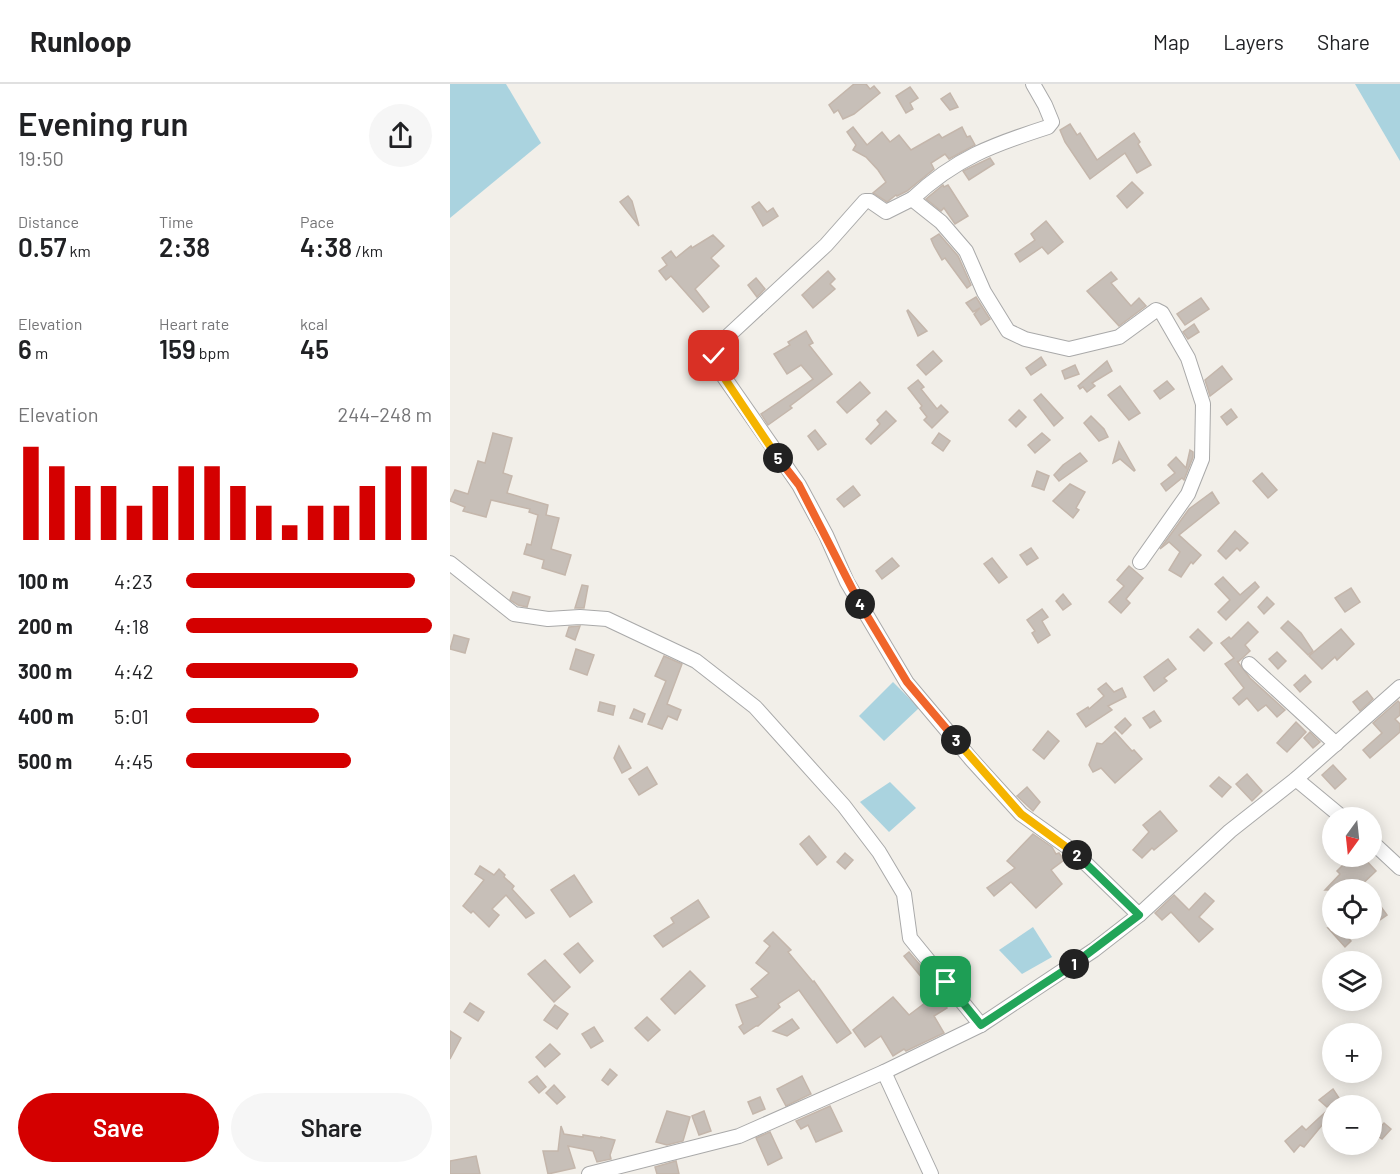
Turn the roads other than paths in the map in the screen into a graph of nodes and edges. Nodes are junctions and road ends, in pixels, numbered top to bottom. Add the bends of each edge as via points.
1 (1033, 84) edge
2 (912, 200) junction
3 (1140, 562) dead end
4 (450, 563) edge
5 (1250, 664) dead end
6 (1400, 687) edge
7 (1336, 744) junction
8 (1296, 780) junction
9 (1329, 807) edge
10 (1382, 851) edge
11 (1400, 868) edge
12 (1139, 915) junction
13 (981, 1025) junction
14 (884, 1072) junction
15 (589, 1174) edge
16 (931, 1174) edge

1 - 2 street via 1050,116 1052,122 1048,127 983,149 958,163
2 - 3 street via 941,222 966,251 984,292 1008,331 1016,335 1069,349 1119,337 1156,310 1162,313 1188,358 1203,404 1202,459 1188,494
2 - 12 street via 884,212 865,201 826,245 715,348 715,364 799,485 847,582 907,682 1021,814 1073,851
4 - 13 street via 514,614 548,619 607,619 696,661 755,707 844,806 879,852 904,894 910,938
5 - 7 street
6 - 7 street
7 - 8 street
8 - 9 street
8 - 12 street via 1230,831
10 - 11 street
12 - 13 street via 1094,950
13 - 14 street
14 - 15 street via 739,1136
14 - 16 street

